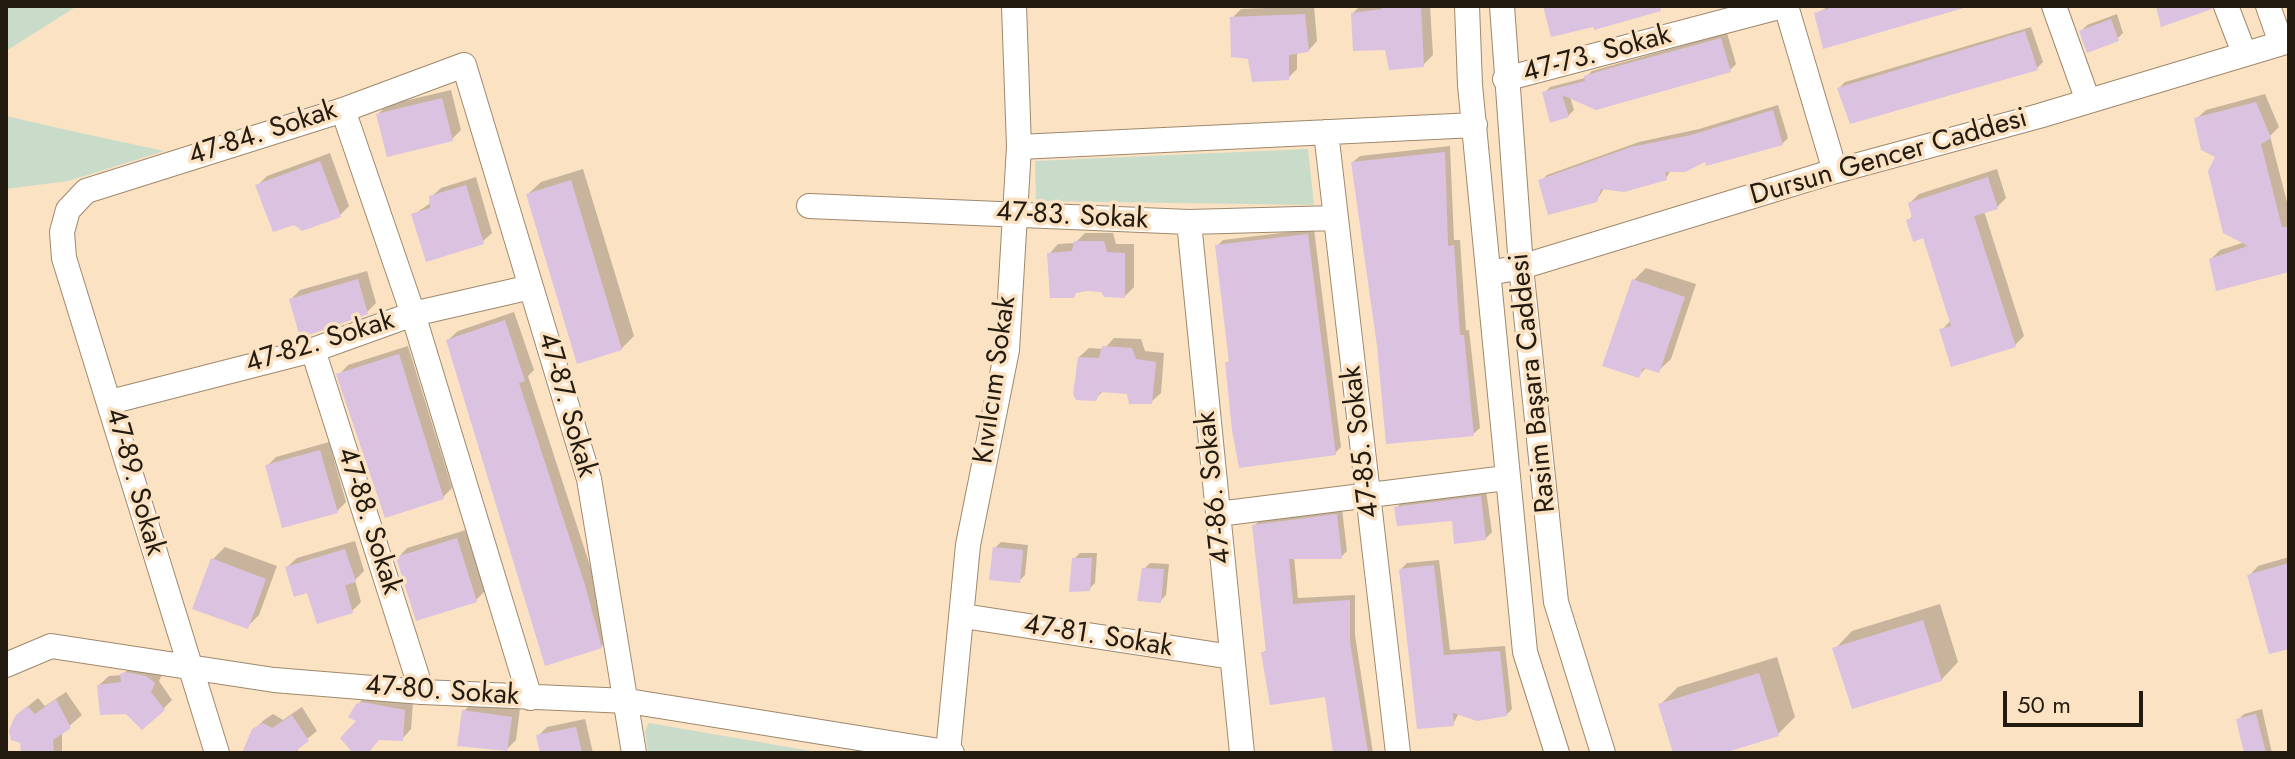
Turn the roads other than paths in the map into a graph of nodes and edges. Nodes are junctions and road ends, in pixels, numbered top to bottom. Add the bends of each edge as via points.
1 (1014, 6) edge
2 (1467, 6) edge
3 (1502, 6) edge
4 (1784, 6) edge
5 (2054, 6) edge
6 (2226, 6) edge
7 (2268, 6) edge
8 (2285, 42) edge
9 (2244, 53) junction
10 (464, 65) joint
11 (1505, 79) junction
12 (2088, 101) junction
13 (343, 110) junction
14 (1475, 125) junction
15 (1326, 132) junction
16 (1019, 147) junction
17 (1835, 171) junction
18 (809, 206) dead end
19 (68, 210) joint
20 (1014, 214) junction
21 (1336, 218) junction
22 (1189, 222) junction
23 (1521, 267) junction
24 (1489, 273) junction
25 (531, 287) junction
26 (413, 314) junction
27 (313, 350) junction
28 (110, 402) junction
29 (1506, 478) junction
30 (1368, 492) junction
31 (1218, 514) junction
32 (963, 616) junction
33 (1232, 657) junction
34 (6, 665) edge
35 (188, 666) junction
36 (422, 692) junction
37 (530, 698) junction
38 (628, 701) junction
39 (871, 748) edge
40 (217, 753) edge
41 (634, 753) edge
42 (950, 753) edge
43 (1242, 753) edge
44 (1398, 753) edge
45 (1557, 753) edge
46 (1603, 753) edge

1 - 16 street, Kıvılcım Sokak
2 - 14 street, Rasim Başara Caddesi
3 - 11 street, Rasim Başara Caddesi
4 - 11 street, 47-73. Sokak
4 - 17 street
5 - 12 street
6 - 9 street
7 - 8 street
8 - 9 street, Dursun Gencer Caddesi
9 - 12 street, Dursun Gencer Caddesi
10 - 13 street, 47-84. Sokak
10 - 25 street, 47-87. Sokak
11 - 23 street, Rasim Başara Caddesi
12 - 17 street, Dursun Gencer Caddesi
13 - 19 street, 47-84. Sokak via 86,191
13 - 26 street
14 - 15 street
14 - 24 street, Rasim Başara Caddesi
15 - 16 street
15 - 21 street, 47-85. Sokak
16 - 20 street, Kıvılcım Sokak
17 - 23 street, Dursun Gencer Caddesi
18 - 20 street, 47-83. Sokak
19 - 28 street, 47-89. Sokak via 62,232 64,258
20 - 22 street, 47-83. Sokak
20 - 32 street, Kıvılcım Sokak via 1007,350 968,545
21 - 22 street, 47-83. Sokak
21 - 30 street, 47-85. Sokak
22 - 31 street, 47-86. Sokak
23 - 24 street, Dursun Gencer Caddesi
23 - 46 street, Rasim Başara Caddesi via 1556,602
24 - 29 street, Rasim Başara Caddesi
25 - 26 street, 47-82. Sokak
25 - 38 street, 47-87. Sokak via 589,479
26 - 27 street, 47-82. Sokak
26 - 37 street
27 - 28 street, 47-82. Sokak
27 - 36 street, 47-88. Sokak
28 - 35 street, 47-89. Sokak
29 - 30 street
29 - 45 street, Rasim Başara Caddesi via 1525,652
30 - 31 street
30 - 44 street, 47-85. Sokak
31 - 33 street, 47-86. Sokak
32 - 33 street, 47-81. Sokak
32 - 42 street, Kıvılcım Sokak
33 - 43 street, 47-86. Sokak
34 - 35 street, 47-80. Sokak via 51,646
35 - 36 street, 47-80. Sokak via 274,680
35 - 40 street, 47-89. Sokak
36 - 37 street, 47-80. Sokak
37 - 38 street, 47-80. Sokak
38 - 39 street, 47-80. Sokak
38 - 41 street, 47-87. Sokak
39 - 42 street, 47-80. Sokak

